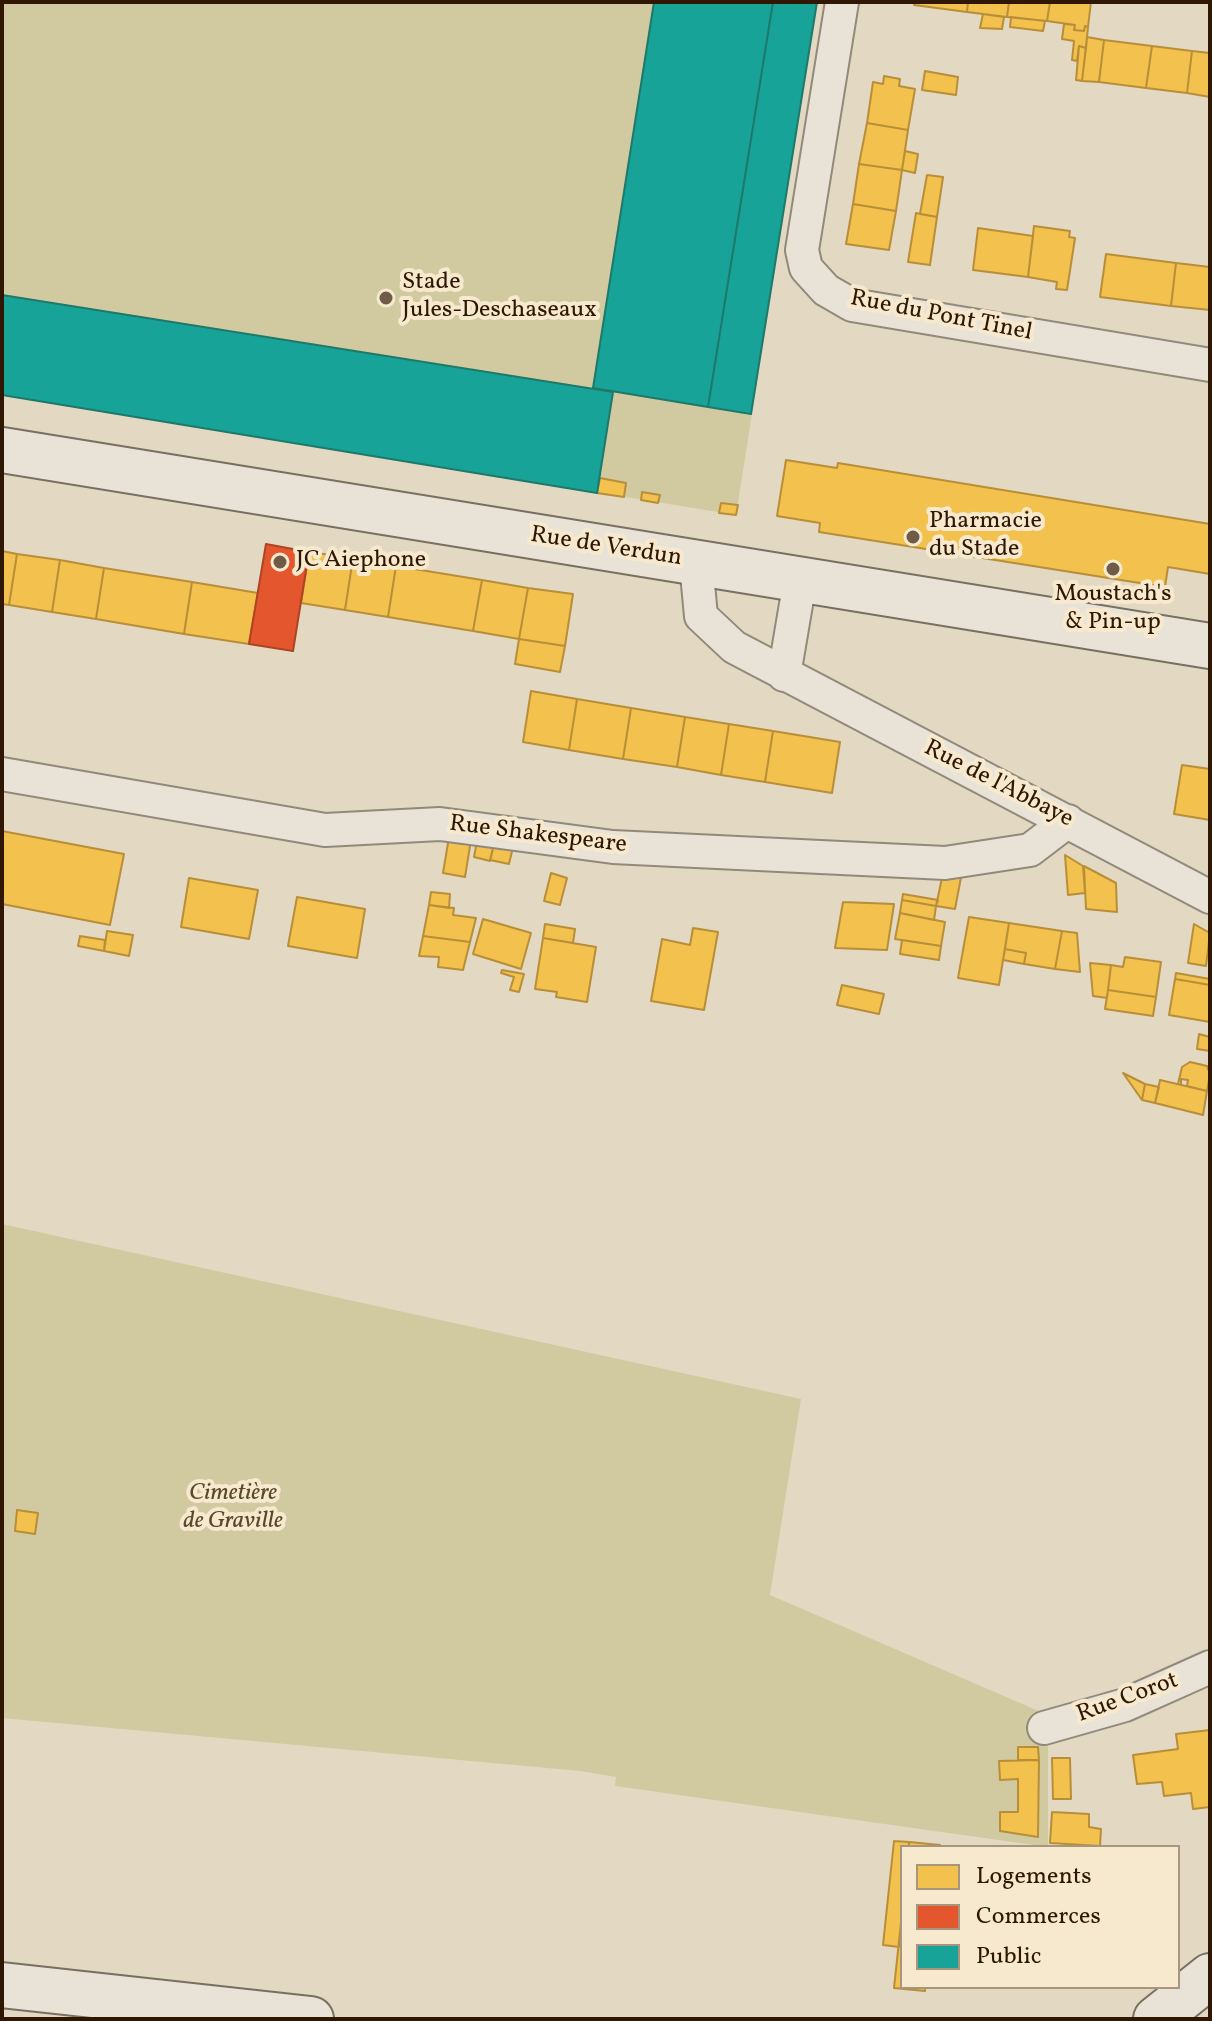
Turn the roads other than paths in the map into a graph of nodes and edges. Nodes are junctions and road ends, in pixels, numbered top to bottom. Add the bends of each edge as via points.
1 (842, 2) edge
2 (1210, 365) edge
3 (2, 450) edge
4 (696, 563) junction
5 (800, 581) junction
6 (1210, 646) edge
7 (784, 675) junction
8 (2, 774) edge
9 (1068, 821) junction
10 (1210, 897) edge
11 (1210, 1667) edge
12 (1044, 1728) dead end
13 (1210, 1976) edge
14 (2, 1985) edge
15 (311, 2019) edge
16 (1156, 2019) edge

1 - 2 street, Rue du Pont Tinel via 802,250 806,268 826,290 852,305
3 - 4 main road, Rue de Verdun
4 - 5 main road, Rue de Verdun
4 - 7 street, Rue de l'Abbaye via 701,616 734,647
5 - 6 main road, Rue de Verdun
5 - 7 street
7 - 9 street, Rue de l'Abbaye
8 - 9 street, Rue Shakespeare via 325,830 440,824 613,847 945,863 1030,850
9 - 10 street, Rue de l'Abbaye
11 - 12 street, Rue Corot via 1125,1705
13 - 16 main road
14 - 15 main road

